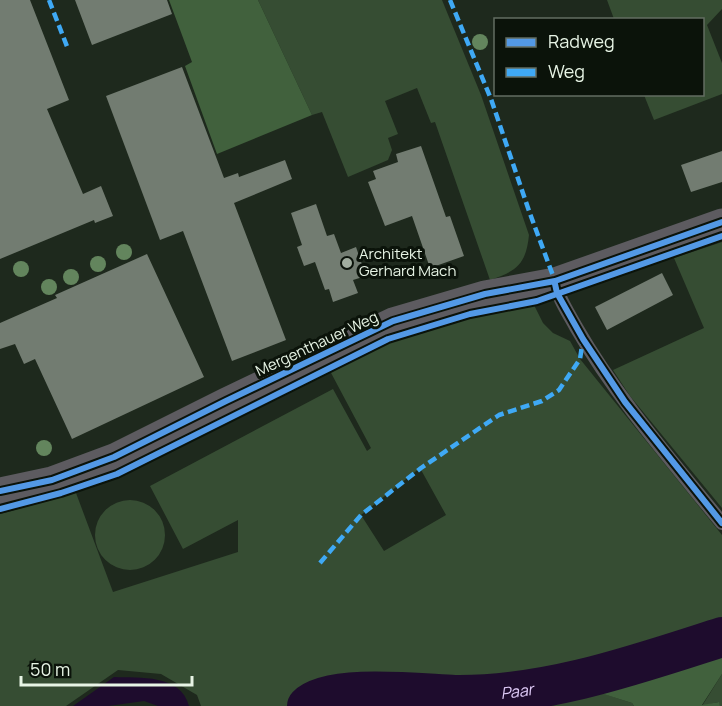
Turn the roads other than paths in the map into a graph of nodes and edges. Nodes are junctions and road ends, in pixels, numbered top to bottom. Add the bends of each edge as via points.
1 (722, 222) edge
2 (555, 282) junction
3 (0, 491) edge
4 (722, 523) edge

1 - 2 street, Mergenthauer Weg
2 - 3 street, Mergenthauer Weg via 485,294 393,321 114,457 52,480
2 - 4 lane via 557,293 583,339 625,402

